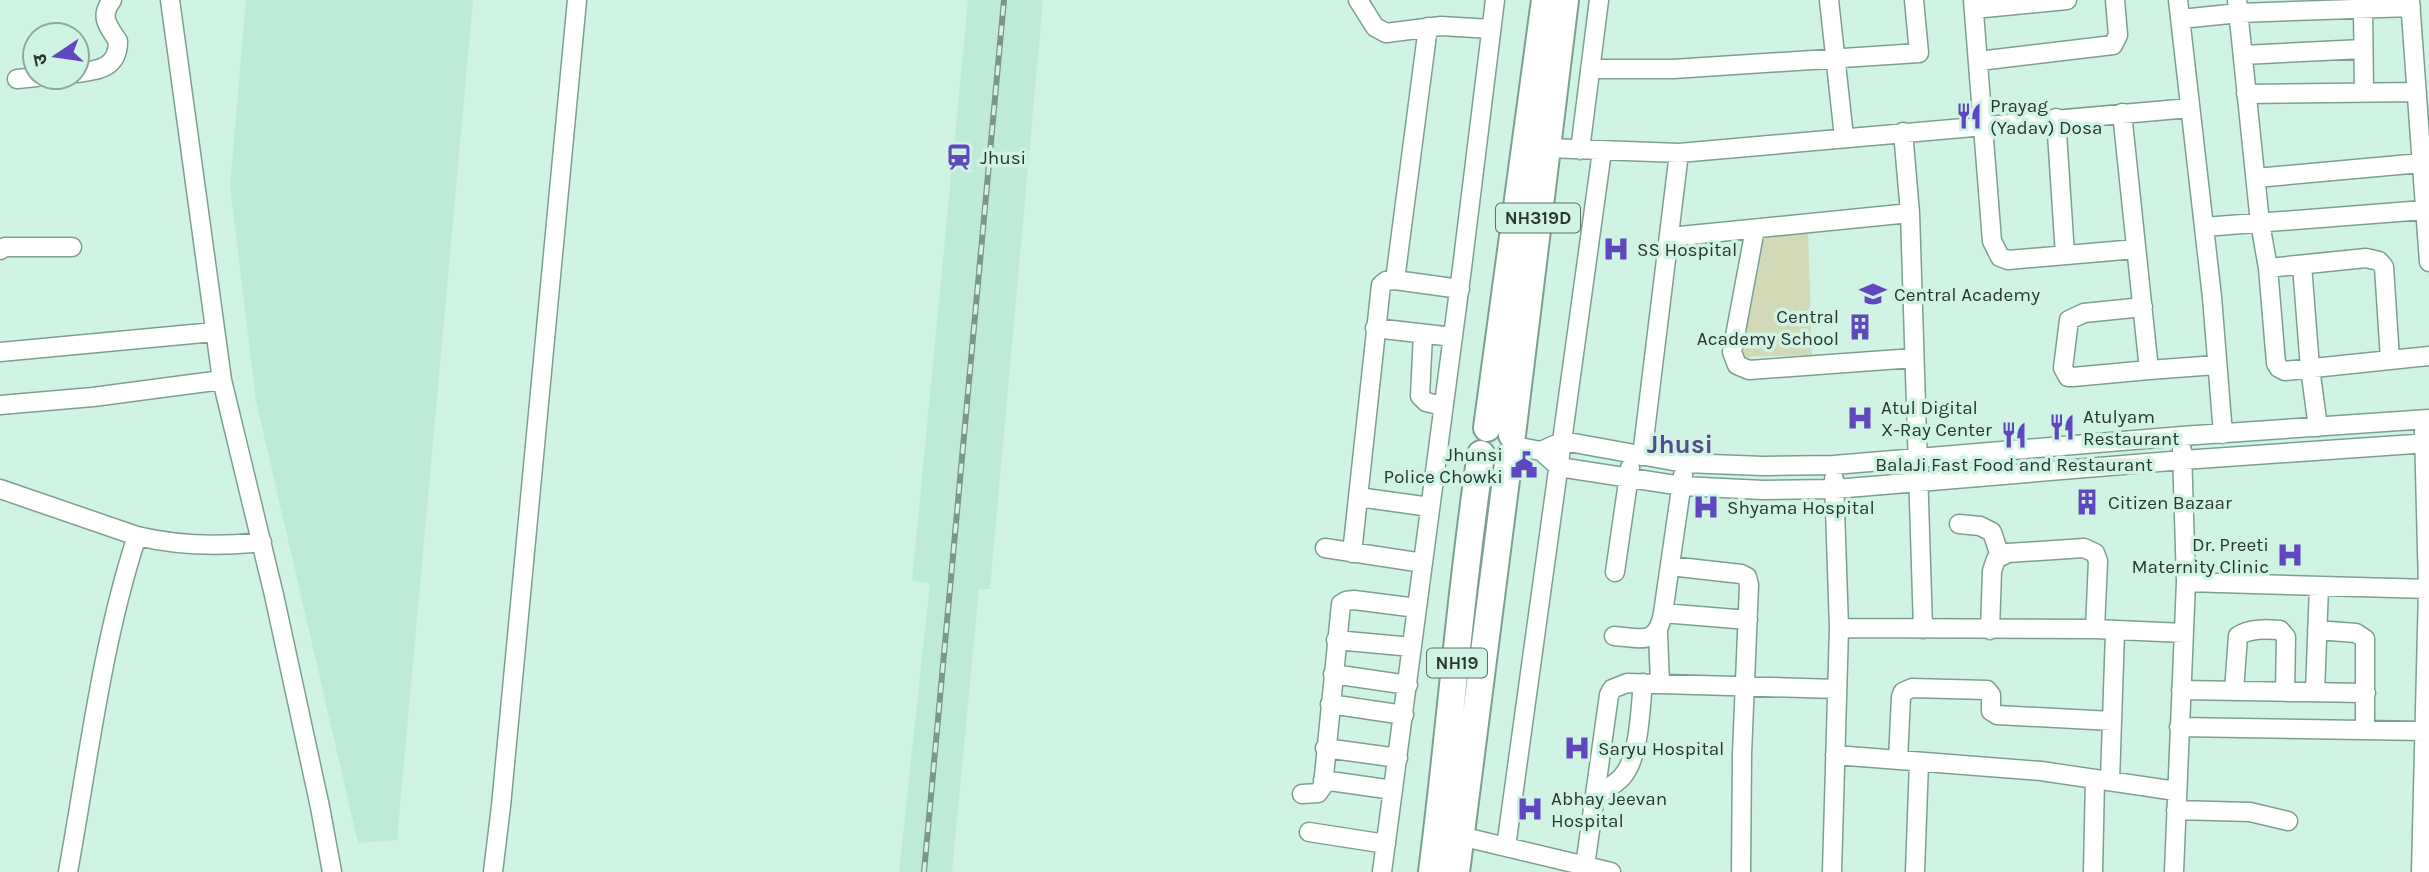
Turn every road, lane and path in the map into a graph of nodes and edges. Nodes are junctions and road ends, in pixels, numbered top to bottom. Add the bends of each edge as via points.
1 (112, 0) edge
2 (170, 0) edge
3 (578, 0) edge
4 (1358, 0) edge
5 (1494, 0) edge
6 (1545, 0) edge
7 (1565, 0) edge
8 (1599, 0) edge
9 (1829, 0) edge
10 (1914, 0) edge
11 (2067, 0) edge
12 (2115, 0) edge
13 (2178, 0) edge
14 (1973, 4) edge
15 (2411, 4) edge
16 (2238, 6) edge
17 (2362, 9) junction
18 (2181, 19) junction
19 (1428, 27) junction
20 (1491, 29) junction
21 (2363, 49) junction
22 (2243, 55) junction
23 (1835, 59) junction
24 (1979, 61) junction
25 (1590, 69) junction
26 (91, 71) edge
27 (17, 79) dead end
28 (21, 79) edge
29 (2364, 92) junction
30 (2417, 92) junction
31 (2246, 94) junction
32 (2190, 108) junction
33 (2122, 113) junction
34 (2056, 118) junction
35 (1983, 126) junction
36 (1903, 132) junction
37 (1844, 137) junction
38 (1547, 148) junction
39 (1580, 150) junction
40 (1602, 151) junction
41 (1679, 153) junction
42 (2424, 153) edge
43 (2256, 177) junction
44 (2424, 210) junction
45 (1910, 213) junction
46 (2260, 223) junction
47 (2204, 227) junction
48 (1755, 229) junction
49 (1670, 237) junction
50 (2, 247) edge
51 (72, 247) dead end
52 (2136, 249) junction
53 (2065, 255) junction
54 (2429, 262) edge
55 (2302, 265) junction
56 (2268, 268) junction
57 (1395, 280) junction
58 (1460, 289) junction
59 (2143, 307) junction
60 (1375, 328) junction
61 (214, 332) junction
62 (1423, 334) junction
63 (1453, 337) junction
64 (0, 352) edge
65 (2429, 356) edge
66 (1914, 358) junction
67 (2390, 359) junction
68 (2216, 365) junction
69 (2311, 368) junction
70 (2150, 370) junction
71 (222, 380) junction
72 (0, 405) edge
73 (1443, 406) junction
74 (2426, 419) edge
75 (2318, 427) junction
76 (2223, 434) junction
77 (2182, 436) junction
78 (1484, 441) junction
79 (1563, 442) junction
80 (2426, 443) edge
81 (1512, 446) junction
82 (1541, 451) junction
83 (1636, 455) junction
84 (1917, 459) junction
85 (2183, 460) junction
86 (1684, 463) junction
87 (1834, 465) junction
88 (1559, 467) junction
89 (1628, 478) junction
90 (1918, 483) junction
91 (1682, 486) junction
92 (0, 489) edge
93 (1835, 489) junction
94 (1358, 497) junction
95 (1430, 507) junction
96 (1959, 524) dead end
97 (137, 536) junction
98 (262, 542) junction
99 (1325, 548) dead end
100 (1352, 552) junction
101 (2000, 556) junction
102 (1423, 563) junction
103 (1670, 566) junction
104 (1615, 572) dead end
105 (2186, 582) junction
106 (2319, 586) junction
107 (2428, 589) edge
108 (1417, 608) junction
109 (1663, 613) junction
110 (1748, 620) junction
111 (1839, 628) junction
112 (1923, 629) junction
113 (2095, 629) junction
114 (1990, 630) junction
115 (2317, 631) junction
116 (1658, 632) junction
117 (2115, 632) junction
118 (2184, 633) junction
119 (1614, 636) dead end
120 (1336, 640) junction
121 (1412, 647) junction
122 (1333, 674) junction
123 (1651, 684) junction
124 (1408, 685) junction
125 (1745, 686) junction
126 (1837, 689) junction
127 (2181, 690) junction
128 (2234, 691) junction
129 (2286, 692) junction
130 (2315, 692) junction
131 (2366, 693) junction
132 (1330, 704) junction
133 (1404, 715) junction
134 (2112, 721) junction
135 (2179, 727) junction
136 (2365, 730) junction
137 (2425, 736) edge
138 (1325, 748) junction
139 (1835, 755) junction
140 (1398, 758) junction
141 (1898, 760) junction
142 (1919, 762) junction
143 (1323, 780) junction
144 (2103, 780) junction
145 (1393, 790) junction
146 (2176, 791) junction
147 (1302, 794) dead end
148 (1595, 797) junction
149 (2176, 810) junction
150 (2288, 821) dead end
151 (1309, 832) dead end
152 (1460, 836) junction
153 (1386, 844) junction
154 (1506, 847) junction
155 (1585, 866) junction
156 (68, 872) edge
157 (332, 872) edge
158 (493, 872) edge
159 (1382, 872) edge
160 (1432, 872) edge
161 (1456, 872) edge
162 (1611, 872) edge
163 (1741, 872) edge
164 (1832, 872) edge
165 (1915, 872) edge
166 (2093, 872) edge
167 (2174, 872) edge
168 (2421, 872) edge

1 - 26 street via 104,16 118,41 115,57 108,66
2 - 61 street
3 - 158 street
4 - 19 street via 1379,31
5 - 20 street
6 - 78 highway, NH319D
7 - 38 highway, NH319D
8 - 25 street
9 - 23 street
10 - 23 street via 1919,53
11 - 14 street
12 - 24 street via 2118,35 2113,45
13 - 18 street
14 - 24 street
15 - 17 street
15 - 30 street
16 - 17 street
16 - 18 street
16 - 22 street
17 - 21 street
18 - 32 street
19 - 20 street
19 - 57 street
20 - 58 street
21 - 22 street
21 - 29 street
22 - 31 street
23 - 25 street
23 - 37 street
24 - 35 street
25 - 39 street
27 - 28 street
29 - 30 street
29 - 31 street
30 - 42 street
31 - 43 street
32 - 33 street
32 - 47 street
33 - 34 street
33 - 52 street
34 - 35 street
34 - 53 street
35 - 36 street
35 - 53 street via 1992,242 2000,257
36 - 37 street
36 - 45 street
37 - 41 street
38 - 39 street
38 - 81 highway, NH319D
39 - 40 street
40 - 41 street
40 - 79 street
41 - 49 street
42 - 43 street
42 - 44 street
43 - 46 street
44 - 46 street
44 - 54 street
45 - 48 street
45 - 66 street
46 - 47 street
46 - 56 street
47 - 68 street
48 - 49 street
48 - 66 street via 1732,352 1737,365 1749,370
49 - 83 street
50 - 51 street
52 - 53 street
52 - 59 street
55 - 56 street
55 - 67 street via 2366,258 2379,261 2384,267
55 - 69 street
56 - 69 street via 2276,363 2286,371
57 - 58 street
57 - 60 street via 1381,285
58 - 63 street
59 - 70 street
59 - 70 street via 2084,313 2069,320 2063,368 2068,377
60 - 62 street
60 - 94 street
61 - 64 street
61 - 71 street
62 - 63 street
62 - 73 street via 1420,396
63 - 73 street
65 - 67 street
66 - 84 street
67 - 69 street
68 - 70 street
68 - 76 street
69 - 75 street
71 - 72 street
71 - 98 street
73 - 95 street
74 - 75 street
74 - 80 street
75 - 76 street
76 - 77 street
77 - 84 street
77 - 85 street
78 - 81 highway via 1494,462 1505,460
78 - 160 highway, NH19
79 - 82 street
79 - 83 street
79 - 88 street
80 - 85 street
80 - 107 street
81 - 82 street
81 - 152 highway, NH319D
82 - 88 street
83 - 86 street
83 - 89 street
84 - 87 street
84 - 90 street
85 - 90 street
85 - 105 street
86 - 87 street
86 - 91 street
87 - 93 street
88 - 89 street
88 - 154 street
89 - 91 street
89 - 104 street
90 - 93 street
90 - 112 street
91 - 93 street
91 - 103 street
92 - 97 street
93 - 111 street
94 - 95 street
94 - 100 street
95 - 102 street
96 - 101 street via 1987,528 1996,538
97 - 98 street via 202,546
97 - 156 street via 113,625
98 - 157 street
99 - 100 street
100 - 102 street
101 - 113 street via 2090,549 2098,561
101 - 114 street via 1992,571
102 - 108 street
103 - 109 street
103 - 110 street via 1747,577
105 - 106 street
105 - 118 street
106 - 107 street
106 - 115 street
107 - 137 street
108 - 120 street via 1346,601 1340,608
108 - 121 street
109 - 110 street
109 - 116 street
110 - 125 street
111 - 112 street
111 - 126 street
112 - 114 street
113 - 114 street
113 - 117 street
115 - 130 street
115 - 131 street via 2356,633 2365,639
116 - 119 street via 1646,639
116 - 123 street
117 - 118 street
117 - 134 street
118 - 127 street
120 - 121 street
120 - 122 street
121 - 124 street
122 - 124 street
122 - 132 street
123 - 125 street
123 - 148 street via 1630,763 1621,778
123 - 148 street via 1618,685 1609,695
124 - 133 street
125 - 126 street
125 - 163 street
126 - 139 street
127 - 128 street
127 - 135 street
128 - 129 street
128 - 129 street via 2238,635 2280,630 2286,637
129 - 130 street
130 - 131 street
131 - 136 street
132 - 133 street
132 - 138 street
133 - 140 street
134 - 141 street via 1997,715 1991,711 1987,690 1912,688 1901,697
134 - 144 street
135 - 136 street
135 - 146 street
136 - 137 street
137 - 168 street
138 - 140 street
138 - 143 street
139 - 141 street
139 - 164 street
140 - 145 street
141 - 142 street
142 - 144 street
142 - 165 street
143 - 145 street
143 - 147 street via 1321,791
144 - 146 street
144 - 166 street
145 - 153 street
146 - 149 street
148 - 155 street
149 - 150 street via 2250,812
149 - 167 street
151 - 153 street
152 - 154 street
152 - 161 highway, NH319D
153 - 159 street
154 - 155 street
155 - 162 street

